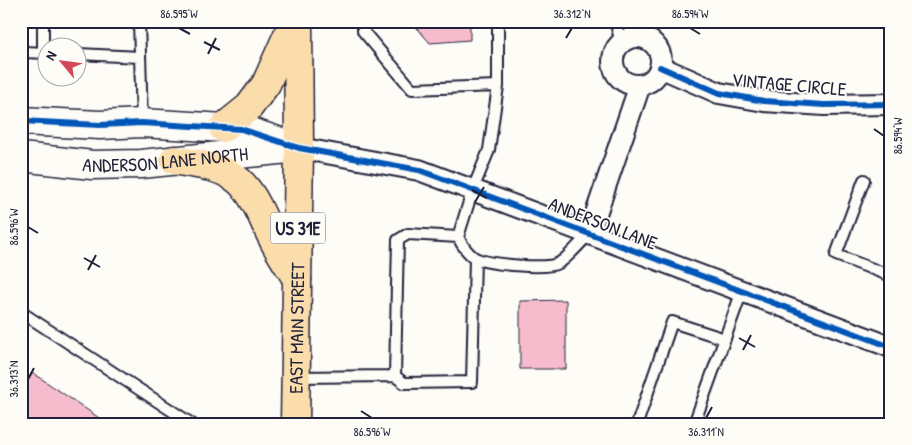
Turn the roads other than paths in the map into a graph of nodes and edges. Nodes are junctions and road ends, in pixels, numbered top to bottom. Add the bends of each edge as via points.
1 (43, 21) edge
2 (139, 21) edge
3 (296, 21) edge
4 (363, 21) edge
5 (498, 21) edge
6 (615, 21) edge
7 (44, 38) edge
8 (621, 42) junction
9 (38, 53) edge
10 (21, 54) edge
11 (88, 54) edge
12 (140, 57) junction
13 (660, 67) junction
14 (640, 85) junction
15 (498, 86) junction
16 (891, 104) edge
17 (21, 121) edge
18 (142, 123) junction
19 (223, 128) junction
20 (299, 148) junction
21 (21, 157) edge
22 (174, 160) junction
23 (864, 180) dead end
24 (473, 189) junction
25 (590, 234) junction
26 (458, 237) junction
27 (475, 258) junction
28 (891, 276) edge
29 (298, 279) junction
30 (742, 291) junction
31 (21, 312) edge
32 (725, 339) junction
33 (890, 344) edge
34 (395, 376) junction
35 (296, 377) junction
36 (192, 424) edge
37 (295, 424) edge
38 (638, 424) edge
39 (694, 424) edge

1 - 7 lane
2 - 12 lane
3 - 19 main road via 266,84 249,107
3 - 20 main road, EAST MAIN STREET / US 31E
4 - 15 lane via 363,32 412,89
5 - 15 lane
6 - 8 lane
8 - 13 street via 643,37 650,41 661,58
8 - 14 street via 612,58 614,71 629,85
9 - 10 lane
11 - 12 lane
12 - 18 lane
13 - 14 street via 651,80
13 - 16 street, VINTAGE CIRCLE via 719,93 764,101 824,105
14 - 25 street
15 - 24 lane via 489,150
17 - 18 street, ANDERSON LANE NORTH via 100,125
18 - 19 street, ANDERSON LANE NORTH
19 - 20 street, ANDERSON LANE NORTH via 241,129
20 - 22 street, ANDERSON LANE NORTH
20 - 24 street, ANDERSON LANE via 419,170
20 - 29 main road, EAST MAIN STREET / US 31E
21 - 22 street, ANDERSON LANE NORTH via 92,165
22 - 29 main road via 215,168 234,177 247,190
23 - 28 lane via 836,255
24 - 25 street, ANDERSON LANE
24 - 26 lane
25 - 27 lane via 558,264 530,267 490,263
25 - 30 street, ANDERSON LANE
26 - 27 lane
26 - 34 lane via 408,234 398,240
27 - 34 lane via 472,382 404,383
29 - 35 main road, EAST MAIN STREET / US 31E
30 - 32 lane
30 - 33 street, ANDERSON LANE
31 - 36 lane
32 - 38 lane via 672,322
32 - 39 lane
34 - 35 lane
35 - 37 main road, EAST MAIN STREET / US 31E

